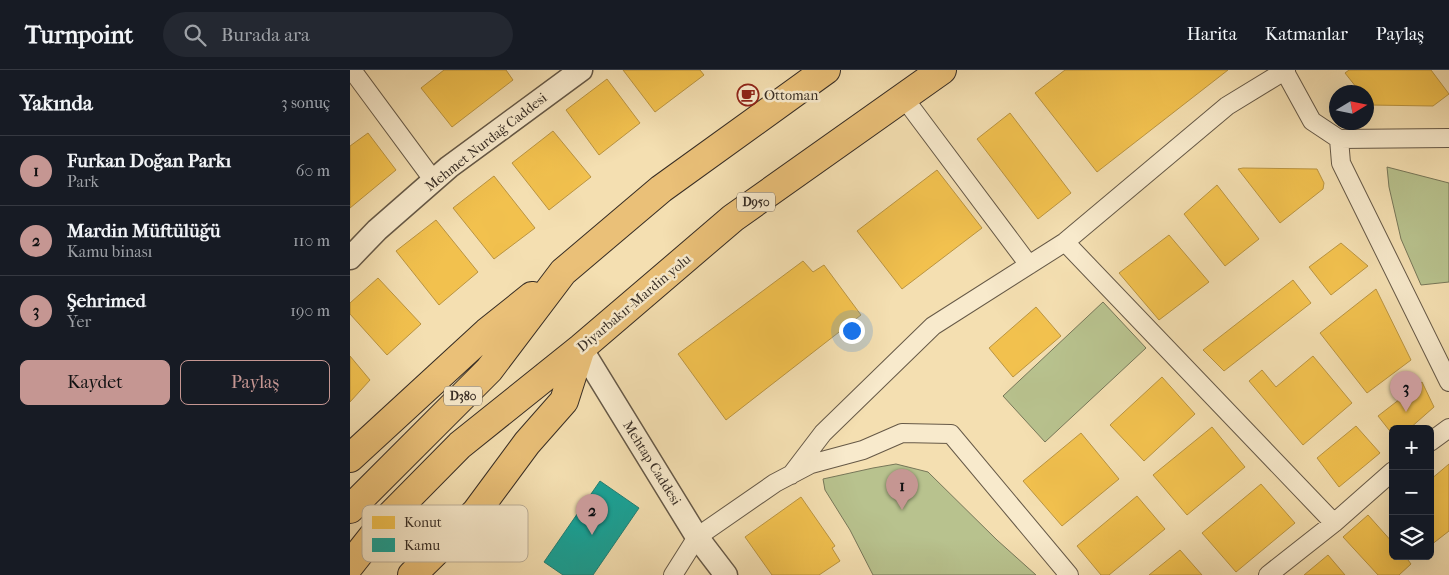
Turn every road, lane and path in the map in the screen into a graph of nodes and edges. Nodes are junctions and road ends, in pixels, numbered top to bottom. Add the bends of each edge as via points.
1 (352, 70) edge
2 (581, 70) edge
3 (826, 70) edge
4 (942, 70) edge
5 (1285, 70) edge
6 (904, 98) junction
7 (1449, 138) edge
8 (1339, 139) junction
9 (434, 181) junction
10 (1065, 242) junction
11 (350, 258) edge
12 (1029, 265) junction
13 (563, 272) junction
14 (581, 348) junction
15 (1449, 382) edge
16 (1449, 428) edge
17 (1434, 439) edge
18 (350, 458) edge
19 (791, 475) junction
20 (1389, 475) edge
21 (401, 505) edge
22 (481, 505) edge
23 (350, 509) edge
24 (1334, 523) junction
25 (697, 537) junction
26 (362, 550) edge
27 (425, 562) edge
28 (350, 565) edge
29 (412, 575) edge
30 (673, 575) edge
31 (726, 575) edge
32 (1068, 575) edge
33 (1268, 575) edge

1 - 9 street
2 - 9 street, Mehmet Nurdağ Caddesi
3 - 13 highway via 662,189
4 - 6 highway, Diyarbakır-Mardin yolu / D950
5 - 8 street via 1312,121
5 - 10 street via 1226,106
6 - 12 street
6 - 14 highway, Diyarbakır-Mardin yolu / D950 via 733,218
7 - 8 street
8 - 15 street via 1341,163
9 - 11 street, Mehmet Nurdağ Caddesi
10 - 12 street
10 - 24 street
12 - 19 street via 933,326 823,432
13 - 18 highway via 487,332
13 - 23 highway, D380 via 489,370
14 - 21 highway, Diyarbakır-Mardin yolu / D380 via 460,445
14 - 22 highway via 564,401 527,443
14 - 25 street, Mehtap Caddesi
16 - 17 street
19 - 25 street
19 - 32 street via 811,464 863,450 902,433 951,434
20 - 24 street
24 - 33 street
25 - 30 street
25 - 31 street, Mehtap Caddesi
26 - 28 highway, Diyarbakır-Mardin yolu / D380
27 - 29 highway

